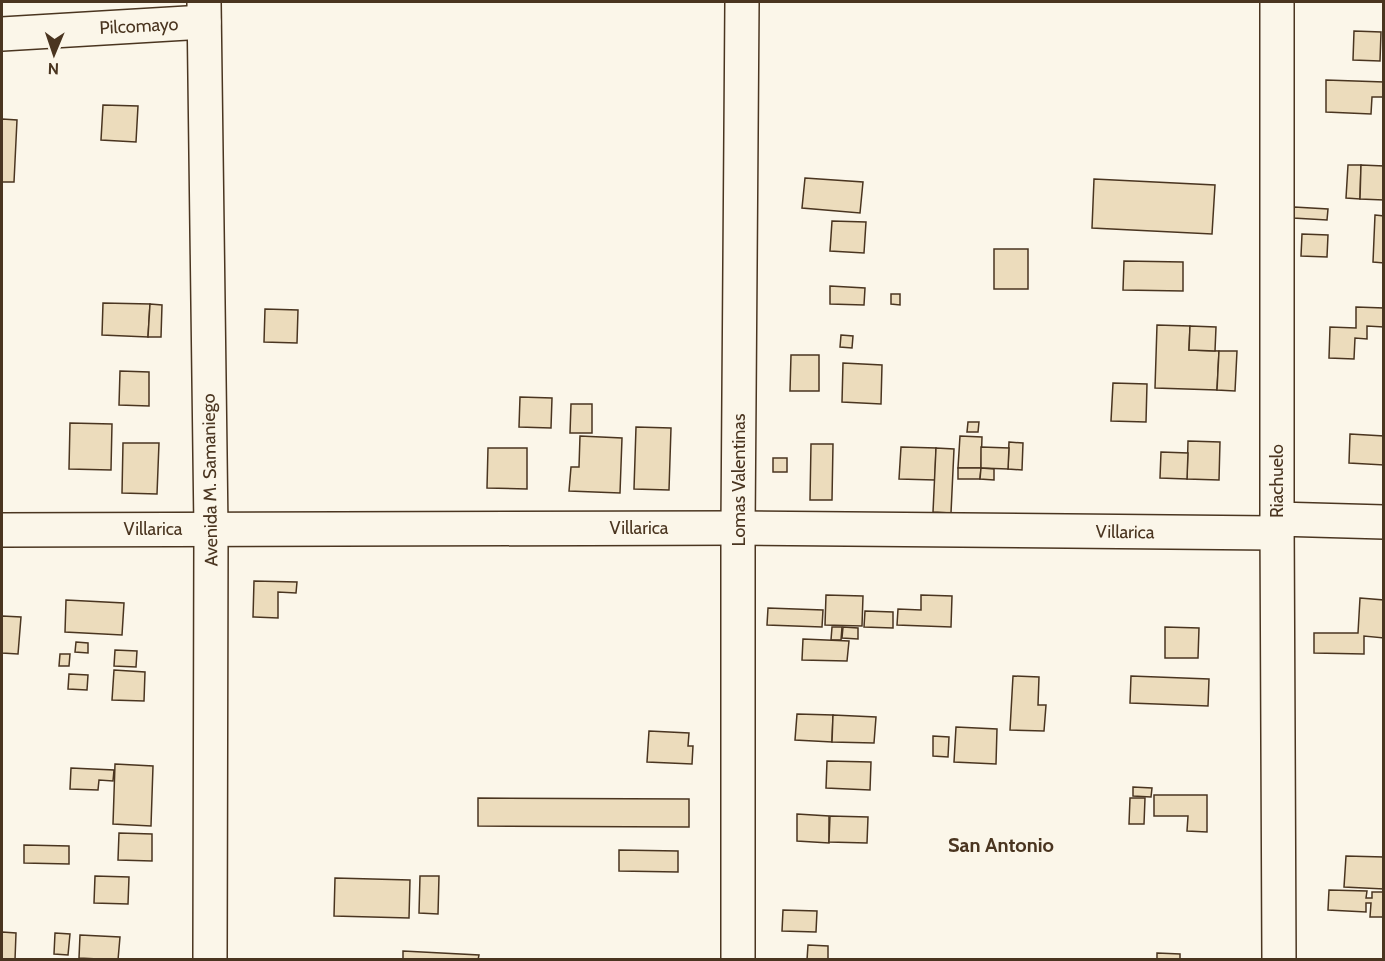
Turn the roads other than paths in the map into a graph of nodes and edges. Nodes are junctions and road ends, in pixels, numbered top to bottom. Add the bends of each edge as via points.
1 (742, 2) edge
2 (1277, 2) edge
3 (204, 12) edge
4 (2, 34) edge
5 (1383, 522) edge
6 (1277, 526) junction
7 (738, 528) junction
8 (211, 529) junction
9 (2, 530) edge
10 (210, 960) edge
11 (738, 960) edge
12 (1279, 960) edge

1 - 7 street, Lomas Valentinas
2 - 6 street, Riachuelo
3 - 4 street, Pilcomayo
3 - 8 street, Avenida M. Samaniego
5 - 6 street, Villarica
6 - 7 street, Villarica
6 - 12 street, Riachuelo
7 - 8 street, Villarica
7 - 11 street, Lomas Valentinas
8 - 9 street, Villarica
8 - 10 street, Avenida M. Samaniego

